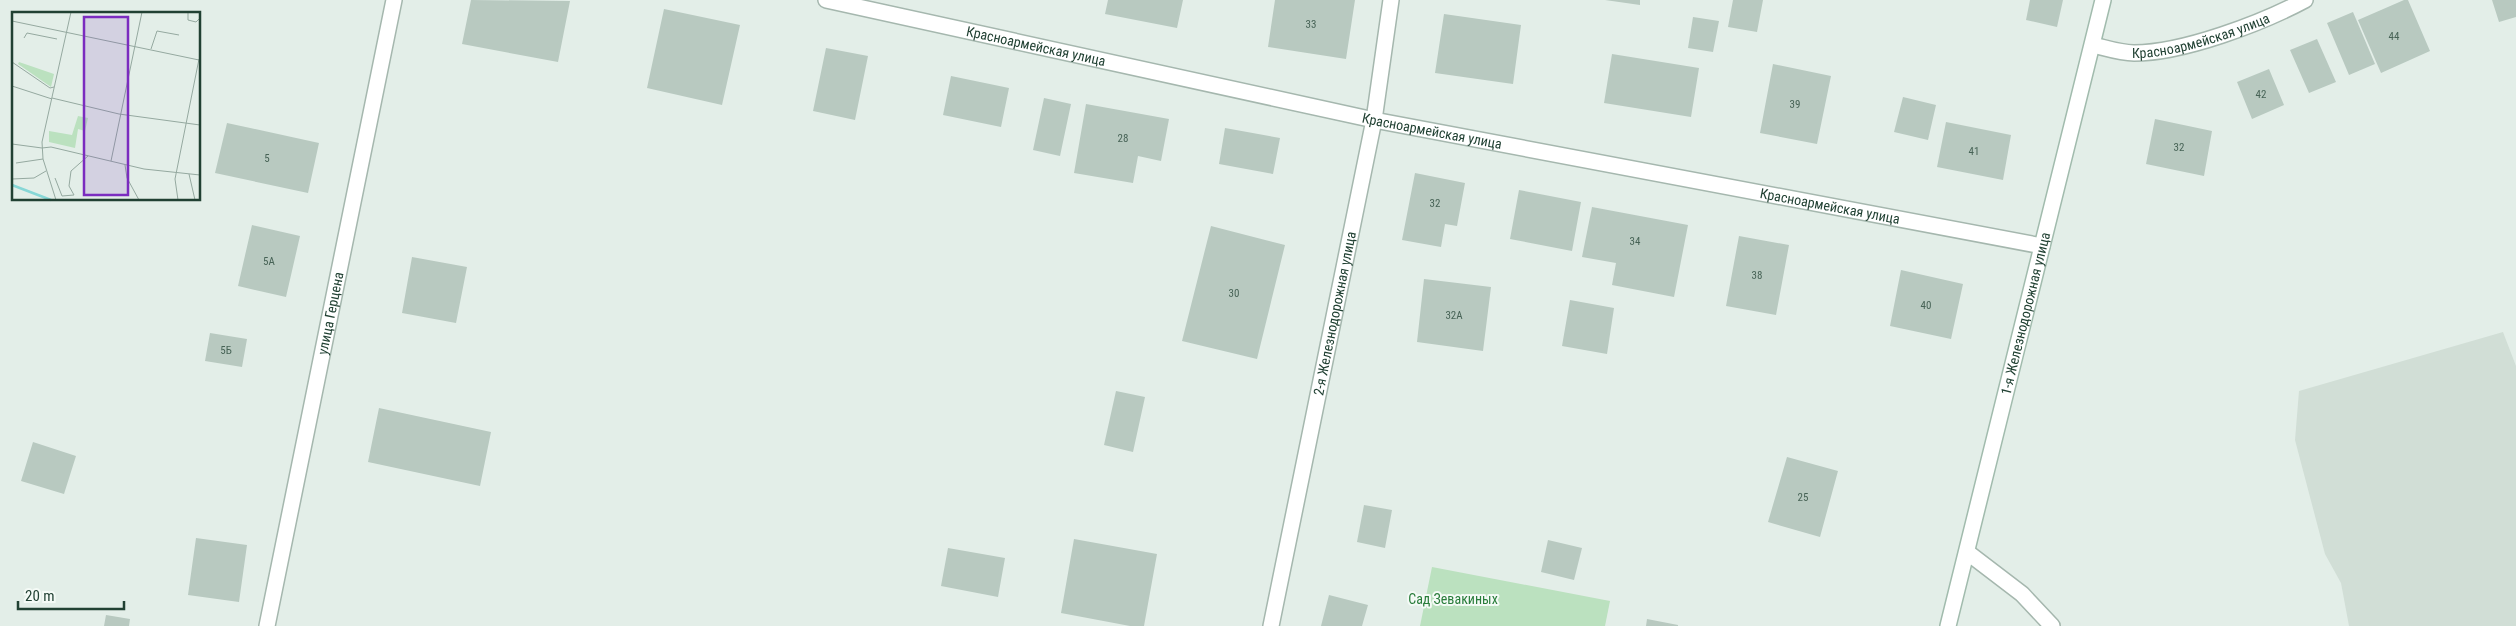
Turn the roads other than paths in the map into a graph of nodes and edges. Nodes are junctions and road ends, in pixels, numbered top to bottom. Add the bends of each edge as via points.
1 (394, 0) edge
2 (826, 0) edge
3 (1391, 0) edge
4 (2103, 0) edge
5 (2305, 0) edge
6 (2093, 45) junction
7 (1374, 120) junction
8 (2042, 246) junction
9 (1967, 552) junction
10 (267, 626) edge
11 (1271, 626) edge
12 (1948, 626) edge
13 (2052, 626) edge

1 - 10 street, улица Герцена
2 - 7 street, Красноармейская улица
3 - 7 street, 2-я Железнодорожная улица
4 - 6 street, 1-я Железнодорожная улица
5 - 6 street, Красноармейская улица via 2221,34 2161,50 2134,53
6 - 8 street, 1-я Железнодорожная улица
7 - 8 street, Красноармейская улица
7 - 11 street, 2-я Железнодорожная улица
8 - 9 street, 1-я Железнодорожная улица
9 - 12 street, 1-я Железнодорожная улица
9 - 13 street via 2022,594

